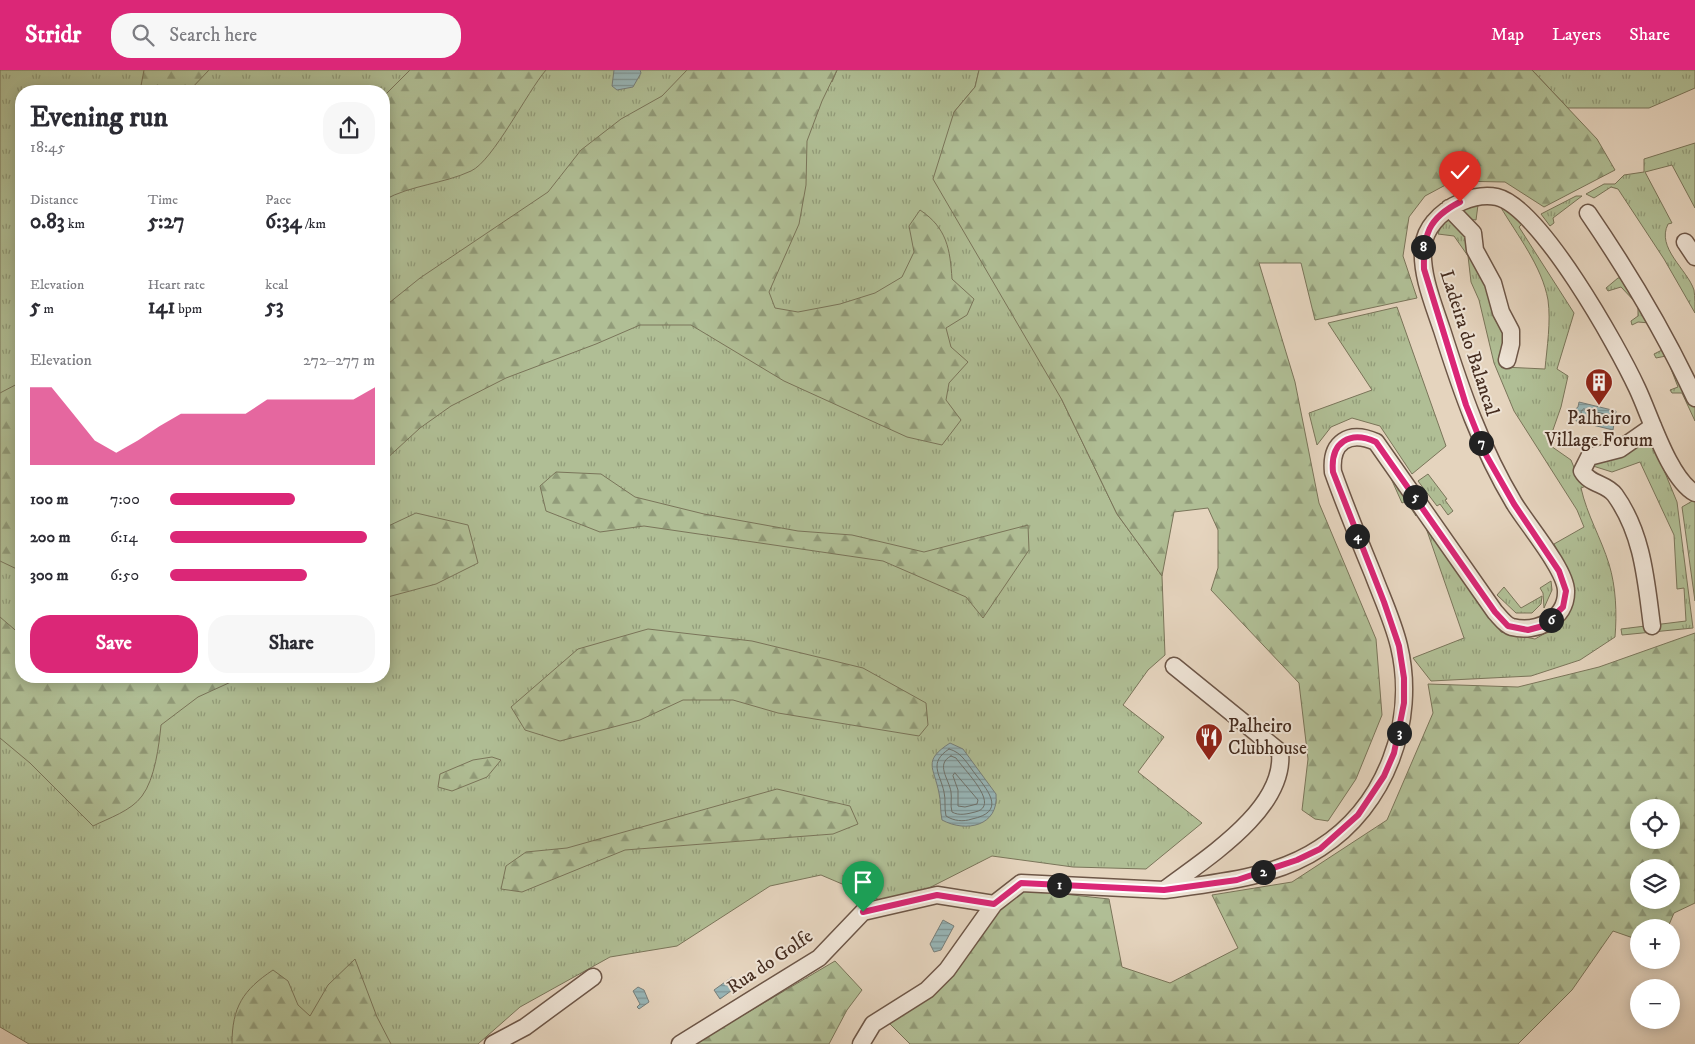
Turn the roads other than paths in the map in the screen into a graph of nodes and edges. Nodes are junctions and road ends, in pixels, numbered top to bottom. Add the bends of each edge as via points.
1 (1449, 208) junction
2 (1588, 213) dead end
3 (1685, 242) dead end
4 (1695, 258) edge
5 (1507, 360) dead end
6 (1695, 398) edge
7 (1653, 426) junction
8 (1695, 494) edge
9 (1652, 626) dead end
10 (1174, 666) dead end
11 (1164, 890) junction
12 (994, 904) junction
13 (593, 977) dead end
14 (493, 1044) edge
15 (680, 1044) edge
16 (861, 1044) edge

1 - 5 street via 1473,233 1475,250 1494,283 1501,312 1511,330
1 - 7 street, Ladeira do Balancal via 1471,199 1496,197 1528,217 1595,310 1638,389
1 - 11 street, Ladeira do Balancal via 1430,226 1424,240 1424,269 1430,292 1466,405 1486,455 1559,571 1566,591 1563,607 1543,626 1528,630 1508,626 1376,442 1356,436 1347,439 1336,448 1332,459 1333,472 1384,602 1400,654 1404,703 1394,753 1384,776 1358,815 1320,849 1237,880
2 - 6 street via 1672,347
3 - 4 street
7 - 8 street, Ladeira do Balancal via 1676,474
7 - 9 street via 1620,449 1589,457 1582,472 1587,480 1611,490 1635,533 1643,558
10 - 11 street via 1280,752 1282,765 1270,793 1250,822
11 - 12 street, Ladeira do Balancal via 1021,883
12 - 15 street, Rua do Golfe via 937,895 863,912 819,958
12 - 16 street, Ladeira do Balancal via 947,970 927,990 873,1024
13 - 14 street via 524,1027

